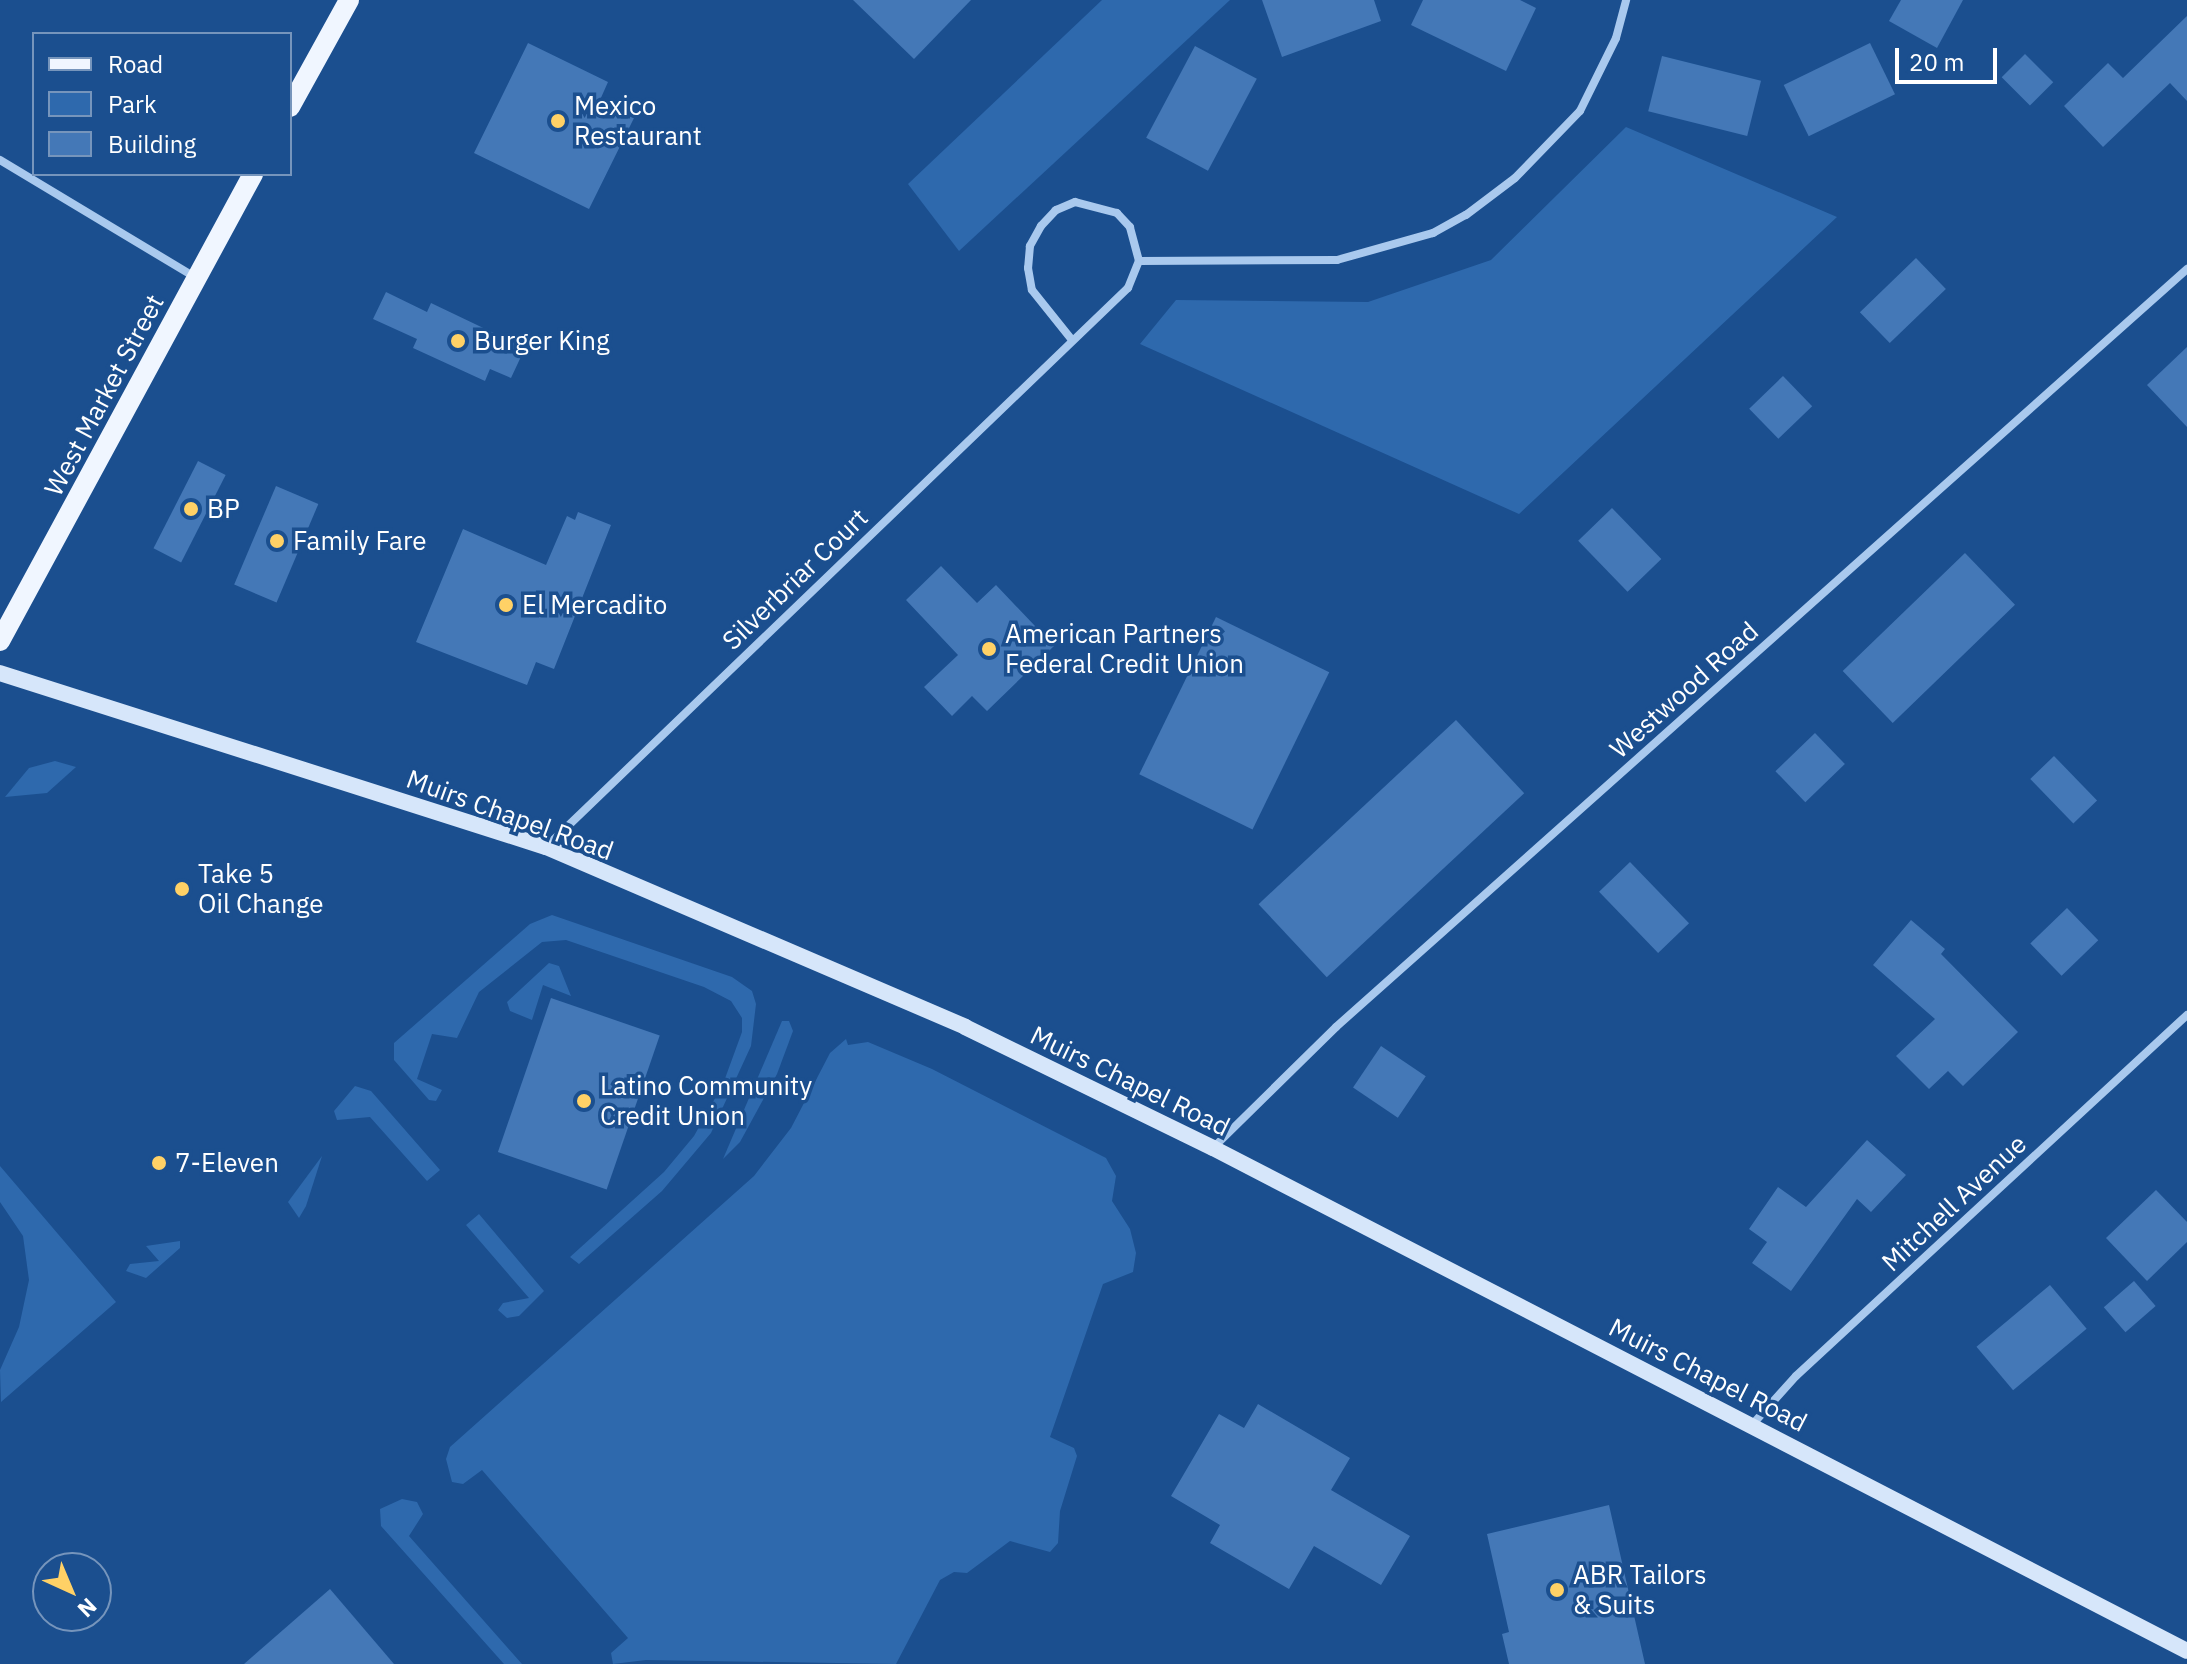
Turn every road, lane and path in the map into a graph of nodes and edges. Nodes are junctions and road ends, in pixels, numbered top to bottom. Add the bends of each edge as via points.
1 (349, 0) edge
2 (1626, 0) edge
3 (292, 103) edge
4 (0, 160) edge
5 (252, 176) edge
6 (1139, 261) junction
7 (2187, 269) edge
8 (196, 278) junction
9 (1072, 340) junction
10 (0, 641) edge
11 (0, 673) edge
12 (546, 847) junction
13 (2187, 1015) edge
14 (1213, 1148) junction
15 (1752, 1425) junction
16 (2187, 1651) edge

1 - 3 main road
2 - 6 street via 1616,38 1580,111 1515,178 1433,233 1337,260
4 - 8 street
5 - 8 main road, West Market Street
6 - 9 street, Silverbriar Court via 1128,288
6 - 9 street via 1130,227 1117,213 1098,205 1075,202 1056,210 1041,226 1030,246 1032,290
7 - 14 street, Westwood Road via 1336,1027
8 - 10 main road, West Market Street
9 - 12 street, Silverbriar Court
11 - 12 main road, Muirs Chapel Road
12 - 14 main road, Muirs Chapel Road via 965,1027
13 - 15 street, Mitchell Avenue via 1796,1376
14 - 15 main road, Muirs Chapel Road
15 - 16 main road, Muirs Chapel Road

